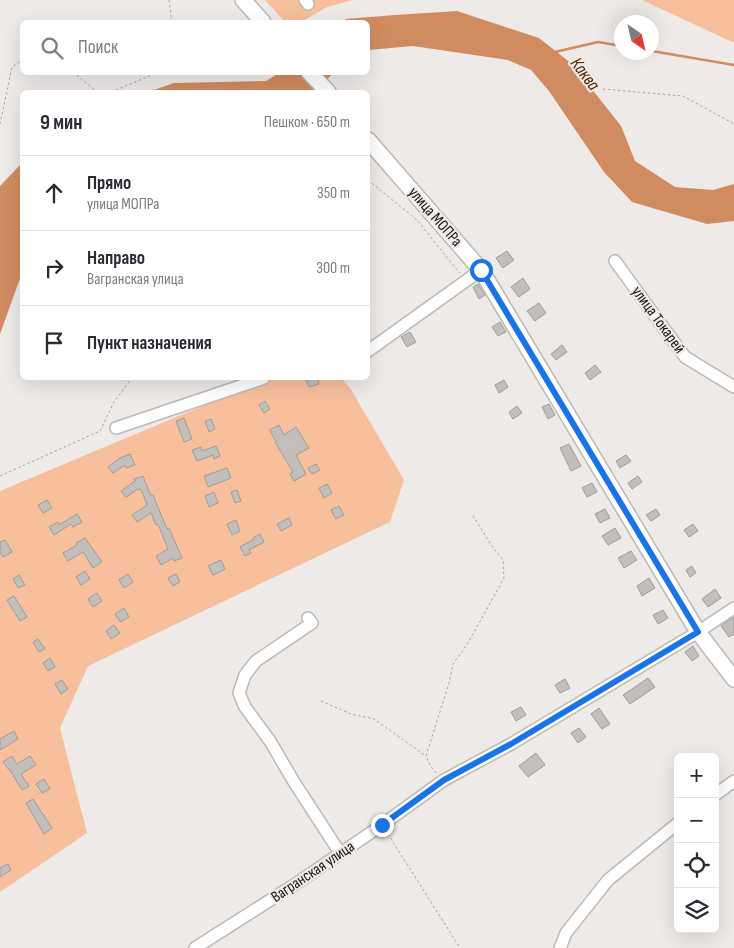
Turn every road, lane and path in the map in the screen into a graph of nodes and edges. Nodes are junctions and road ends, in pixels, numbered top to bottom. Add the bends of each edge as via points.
1 (169, 0) edge
2 (243, 0) edge
3 (172, 20) edge
4 (261, 20) edge
5 (20, 61) edge
6 (77, 75) edge
7 (152, 75) edge
8 (312, 75) edge
9 (603, 89) dead end
10 (95, 90) edge
11 (116, 90) edge
12 (326, 90) edge
13 (0, 124) edge
14 (734, 124) edge
15 (370, 143) edge
16 (370, 182) edge
17 (615, 261) dead end
18 (475, 274) junction
19 (370, 350) edge
20 (130, 380) edge
21 (258, 380) edge
22 (734, 387) edge
23 (116, 428) dead end
24 (0, 476) edge
25 (472, 514) dead end
26 (734, 608) edge
27 (308, 618) dead end
28 (698, 632) junction
29 (734, 679) edge
30 (321, 701) dead end
31 (426, 756) junction
32 (444, 780) junction
33 (734, 781) edge
34 (719, 792) edge
35 (382, 825) junction
36 (674, 827) edge
37 (340, 854) junction
38 (197, 947) edge
39 (460, 948) edge
40 (560, 948) edge

1 - 3 path
2 - 4 main road
5 - 13 path via 12,67
6 - 10 path
7 - 11 path
8 - 12 main road
9 - 14 path via 683,96
15 - 18 main road, улица МОПРа
16 - 18 path via 417,220 458,271
17 - 22 street, улица Токарей via 685,357
18 - 19 street
18 - 28 main road, улица МОПРа
20 - 24 path via 114,402 100,431
21 - 23 street
25 - 31 path via 503,560 504,578 453,664
26 - 28 street, Вагранская улица
27 - 37 street via 312,623 256,661 245,675 240,693 245,707 270,741
28 - 29 main road, улица МОПРа
28 - 32 street, Вагранская улица via 511,744
30 - 31 path via 351,714 374,719
31 - 32 path via 431,767
32 - 35 street, Вагранская улица
33 - 34 street
35 - 37 street, Вагранская улица
35 - 39 path
36 - 40 street via 608,880 566,933
37 - 38 street, Вагранская улица

